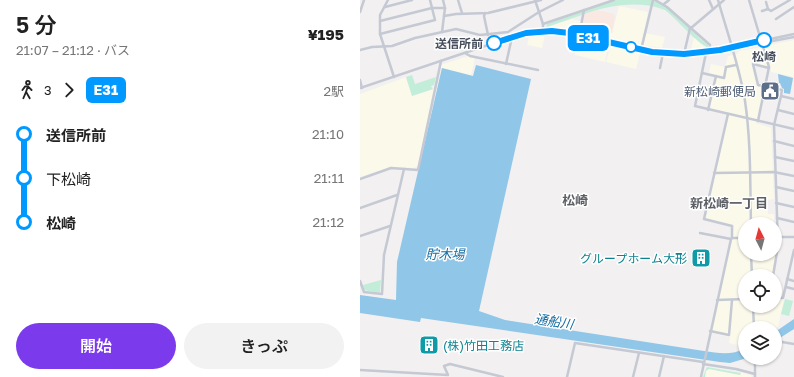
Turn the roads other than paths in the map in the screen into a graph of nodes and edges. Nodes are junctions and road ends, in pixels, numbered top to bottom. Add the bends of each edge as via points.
1 (364, 0) edge
2 (388, 0) edge
3 (412, 0) edge
4 (430, 0) edge
5 (443, 0) edge
6 (458, 0) edge
7 (541, 0) edge
8 (563, 0) edge
9 (596, 0) edge
10 (614, 0) edge
11 (656, 0) edge
12 (669, 0) edge
13 (709, 0) edge
14 (718, 0) edge
15 (724, 0) edge
16 (749, 0) edge
17 (790, 0) edge
18 (535, 1) edge
19 (766, 2) dead end
20 (664, 4) junction
21 (719, 4) junction
22 (600, 5) junction
23 (384, 7) junction
24 (794, 7) edge
25 (432, 8) junction
26 (445, 8) junction
27 (713, 9) junction
28 (768, 9) junction
29 (584, 10) junction
30 (762, 11) dead end
31 (360, 12) edge
32 (539, 12) junction
33 (462, 13) junction
34 (485, 13) junction
35 (444, 16) junction
36 (776, 19) dead end
37 (380, 21) junction
38 (543, 24) junction
39 (690, 28) junction
40 (543, 31) junction
41 (442, 32) junction
42 (508, 32) junction
43 (380, 34) junction
44 (488, 35) junction
45 (579, 36) junction
46 (794, 36) edge
47 (511, 37) junction
48 (762, 42) junction
49 (384, 47) junction
50 (731, 48) junction
51 (360, 50) edge
52 (642, 50) junction
53 (710, 52) junction
54 (465, 53) junction
55 (663, 53) junction
56 (706, 53) junction
57 (684, 54) junction
58 (441, 61) junction
59 (506, 64) junction
60 (736, 65) junction
61 (660, 68) dead end
62 (769, 68) junction
63 (538, 70) dead end
64 (702, 73) junction
65 (716, 76) junction
66 (394, 77) junction
67 (360, 80) edge
68 (766, 87) junction
69 (361, 88) edge
70 (781, 96) junction
71 (794, 99) edge
72 (708, 110) junction
73 (778, 110) junction
74 (728, 114) junction
75 (794, 114) edge
76 (748, 118) junction
77 (758, 121) junction
78 (774, 125) junction
79 (794, 129) edge
80 (774, 141) junction
81 (794, 146) edge
82 (775, 157) junction
83 (794, 161) edge
84 (404, 169) junction
85 (749, 172) junction
86 (775, 172) junction
87 (714, 173) junction
88 (794, 176) edge
89 (360, 179) edge
90 (776, 187) junction
91 (794, 191) edge
92 (397, 195) junction
93 (776, 203) junction
94 (794, 207) edge
95 (360, 208) edge
96 (751, 217) edge
97 (777, 217) edge
98 (782, 219) edge
99 (794, 222) edge
100 (390, 226) junction
101 (700, 233) dead end
102 (360, 236) edge
103 (782, 237) edge
104 (794, 237) edge
105 (732, 239) junction
106 (738, 239) edge
107 (794, 250) edge
108 (792, 265) edge
109 (788, 279) junction
110 (794, 280) edge
111 (360, 281) edge
112 (786, 287) junction
113 (794, 289) edge
114 (782, 298) edge
115 (717, 300) junction
116 (732, 300) junction
117 (738, 300) edge
118 (710, 331) junction
119 (782, 342) dead end
120 (794, 344) edge
121 (639, 352) junction
122 (664, 356) junction
123 (703, 363) junction
124 (360, 370) edge
125 (390, 372) junction
126 (755, 375) edge
127 (448, 376) edge
128 (499, 376) edge
129 (390, 377) edge
130 (503, 377) edge
131 (567, 377) edge
132 (633, 377) edge
133 (659, 377) edge
134 (701, 377) edge

1 - 31 street
2 - 23 street
3 - 23 street
4 - 25 street
5 - 26 street
6 - 33 street
7 - 18 street
8 - 32 street
9 - 22 street
10 - 22 street
11 - 20 street
11 - 52 street
12 - 20 street
13 - 27 street
14 - 21 street
15 - 21 street
16 - 48 street
17 - 28 street via 771,10
18 - 32 street
18 - 34 street
19 - 28 street
20 - 39 street
21 - 27 street
21 - 50 street
22 - 29 street
23 - 37 street
24 - 36 street
25 - 26 street
25 - 37 street
25 - 43 street via 435,20
26 - 35 street
27 - 39 street
28 - 30 street
29 - 38 street
29 - 45 street
32 - 38 street
32 - 42 street
33 - 34 street
33 - 35 street
34 - 44 street
35 - 41 street
37 - 43 street
38 - 40 street
39 - 53 street via 710,45
39 - 57 street
40 - 45 street
40 - 47 street
41 - 44 street via 456,29
41 - 49 street
42 - 44 street
42 - 47 street
43 - 49 street
45 - 52 street
46 - 48 street
47 - 54 street
47 - 59 street
48 - 50 street
48 - 62 street
49 - 51 street
49 - 66 street
50 - 53 street
50 - 60 street
52 - 55 street
53 - 56 street
54 - 58 street
54 - 59 street
55 - 57 street
55 - 61 street
56 - 57 street
56 - 64 street
58 - 66 street
58 - 84 street via 418,170
59 - 63 street
60 - 65 street via 726,67 724,78
60 - 76 street
62 - 68 street
62 - 68 street via 753,64 758,85
64 - 65 street
64 - 72 street via 695,106
65 - 72 street
66 - 69 street
67 - 69 street
68 - 70 street via 782,90
68 - 77 street
70 - 71 street
70 - 73 street
72 - 74 street
73 - 75 street
73 - 78 street
74 - 76 street
74 - 87 street
76 - 77 street
76 - 85 street
77 - 78 street
78 - 79 street
78 - 80 street
80 - 81 street
80 - 82 street
82 - 83 street
82 - 86 street
84 - 89 street via 391,168
84 - 92 street
85 - 86 street
85 - 87 street
85 - 96 street
86 - 88 street
86 - 90 street
87 - 105 street via 704,219 732,226
90 - 91 street
90 - 93 street
92 - 95 street
92 - 100 street
93 - 94 street
93 - 97 street
98 - 99 street
100 - 102 street
100 - 111 street via 384,255 382,294 364,292
101 - 105 street
103 - 104 street
105 - 106 street
105 - 115 street
107 - 108 street
108 - 109 street
109 - 110 street
109 - 112 street
112 - 113 street
112 - 114 street
115 - 116 street
115 - 118 street
116 - 117 street
116 - 118 street via 729,336
118 - 123 street
119 - 120 street
121 - 122 street
121 - 131 street via 575,343
121 - 132 street
122 - 123 street
122 - 133 street
123 - 126 street
123 - 134 street
124 - 125 street
125 - 127 street
125 - 129 street
127 - 128 street via 444,366 450,364
128 - 130 street

